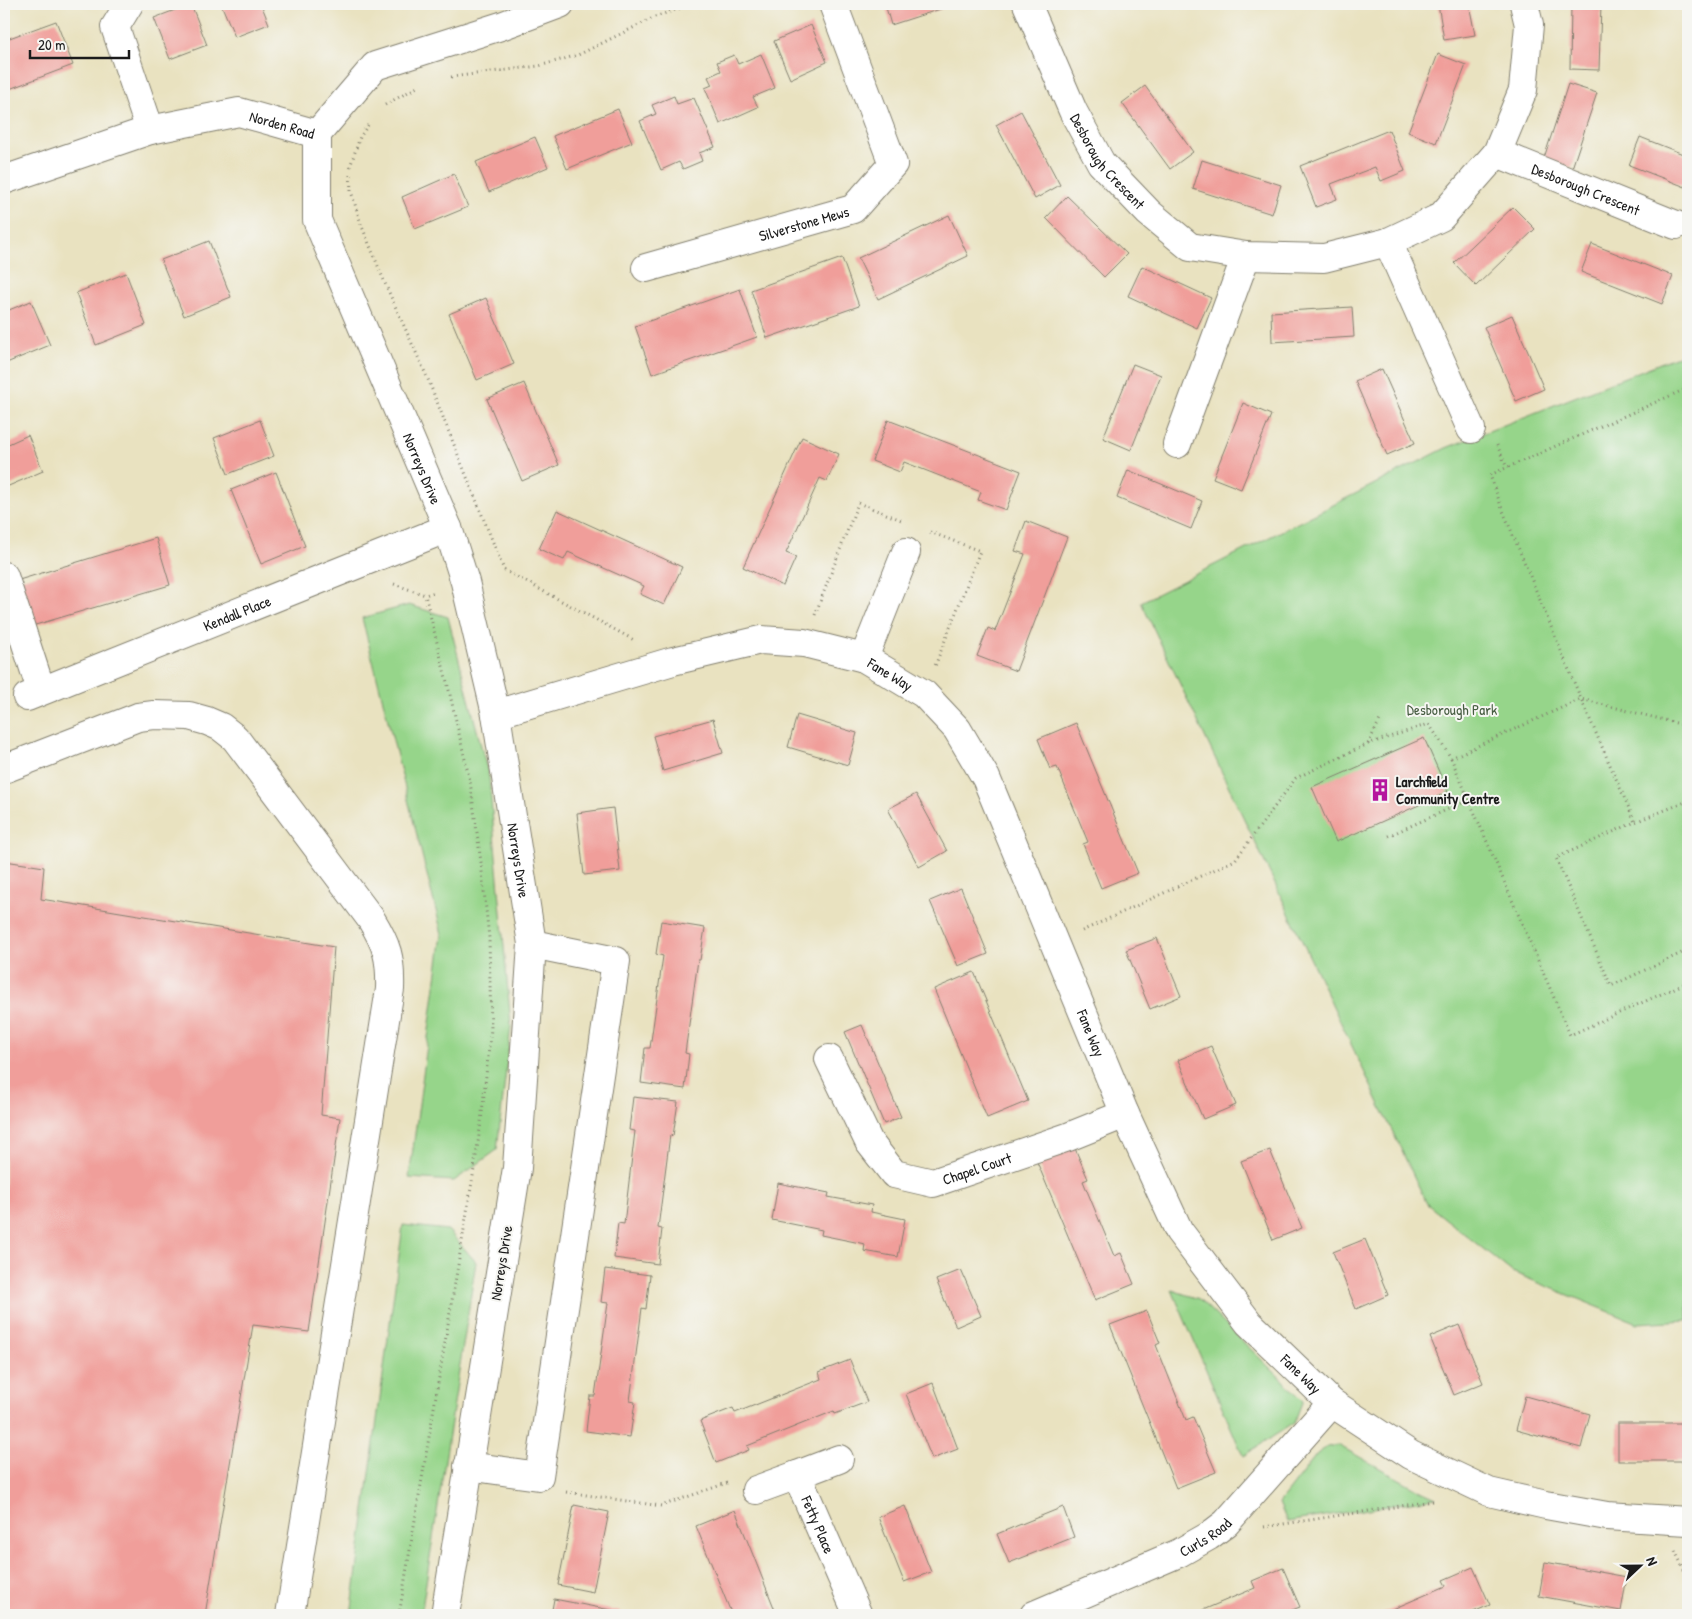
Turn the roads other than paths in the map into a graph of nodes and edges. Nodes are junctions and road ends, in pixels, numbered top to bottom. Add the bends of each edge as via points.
1 (129, 4) edge
2 (833, 4) edge
3 (1026, 4) edge
4 (1524, 4) edge
5 (550, 5) edge
6 (150, 130) junction
7 (317, 134) junction
8 (1497, 154) junction
9 (4, 180) edge
10 (1676, 225) dead end
11 (1388, 242) junction
12 (1246, 256) junction
13 (646, 268) dead end
14 (1471, 429) dead end
15 (1177, 444) dead end
16 (448, 528) junction
17 (906, 552) dead end
18 (4, 576) edge
19 (864, 658) junction
20 (496, 714) junction
21 (4, 769) edge
22 (532, 944) junction
23 (829, 1059) dead end
24 (1125, 1114) junction
25 (1332, 1403) junction
26 (839, 1459) dead end
27 (468, 1466) junction
28 (797, 1475) junction
29 (756, 1490) road end
30 (1688, 1521) edge
31 (290, 1615) edge
32 (445, 1615) edge
33 (858, 1615) edge
34 (1034, 1615) edge

1 - 6 street via 115,27
2 - 13 street, Silverstone Mews via 893,164 853,209
3 - 12 street, Desborough Crescent via 1073,111 1102,163 1149,214 1190,247
4 - 8 street, Desborough Crescent via 1529,25 1524,90
5 - 7 street, Norden Road via 501,26 375,66
6 - 7 street, Norden Road via 239,112
6 - 9 street, Norden Road
7 - 16 street, Norreys Drive via 318,220
8 - 10 street, Desborough Crescent
8 - 11 street, Desborough Crescent via 1441,217
11 - 12 street, Desborough Crescent via 1324,258
11 - 14 street
12 - 15 street
16 - 18 street, Kendall Place via 34,694
16 - 20 street, Norreys Drive via 465,582
17 - 19 street
19 - 20 street, Fane Way via 804,643 761,640 673,661
19 - 24 street, Fane Way via 924,694 958,729 986,778
20 - 22 street, Norreys Drive
21 - 31 street via 138,717 189,716 221,727 235,738 371,919 384,941 391,970 390,990
22 - 27 street, Norreys Drive via 516,1168
22 - 27 street via 616,961 539,1476
23 - 24 street, Chapel Court via 869,1142 894,1174 934,1183
24 - 25 street, Fane Way via 1178,1230 1249,1323
25 - 30 street, Fane Way via 1411,1455 1489,1492 1608,1516
25 - 34 street, Curls Road via 1226,1523 1209,1536 1179,1553
26 - 28 street
27 - 32 street, Norreys Drive
28 - 29 street
28 - 33 street, Fetty Place

